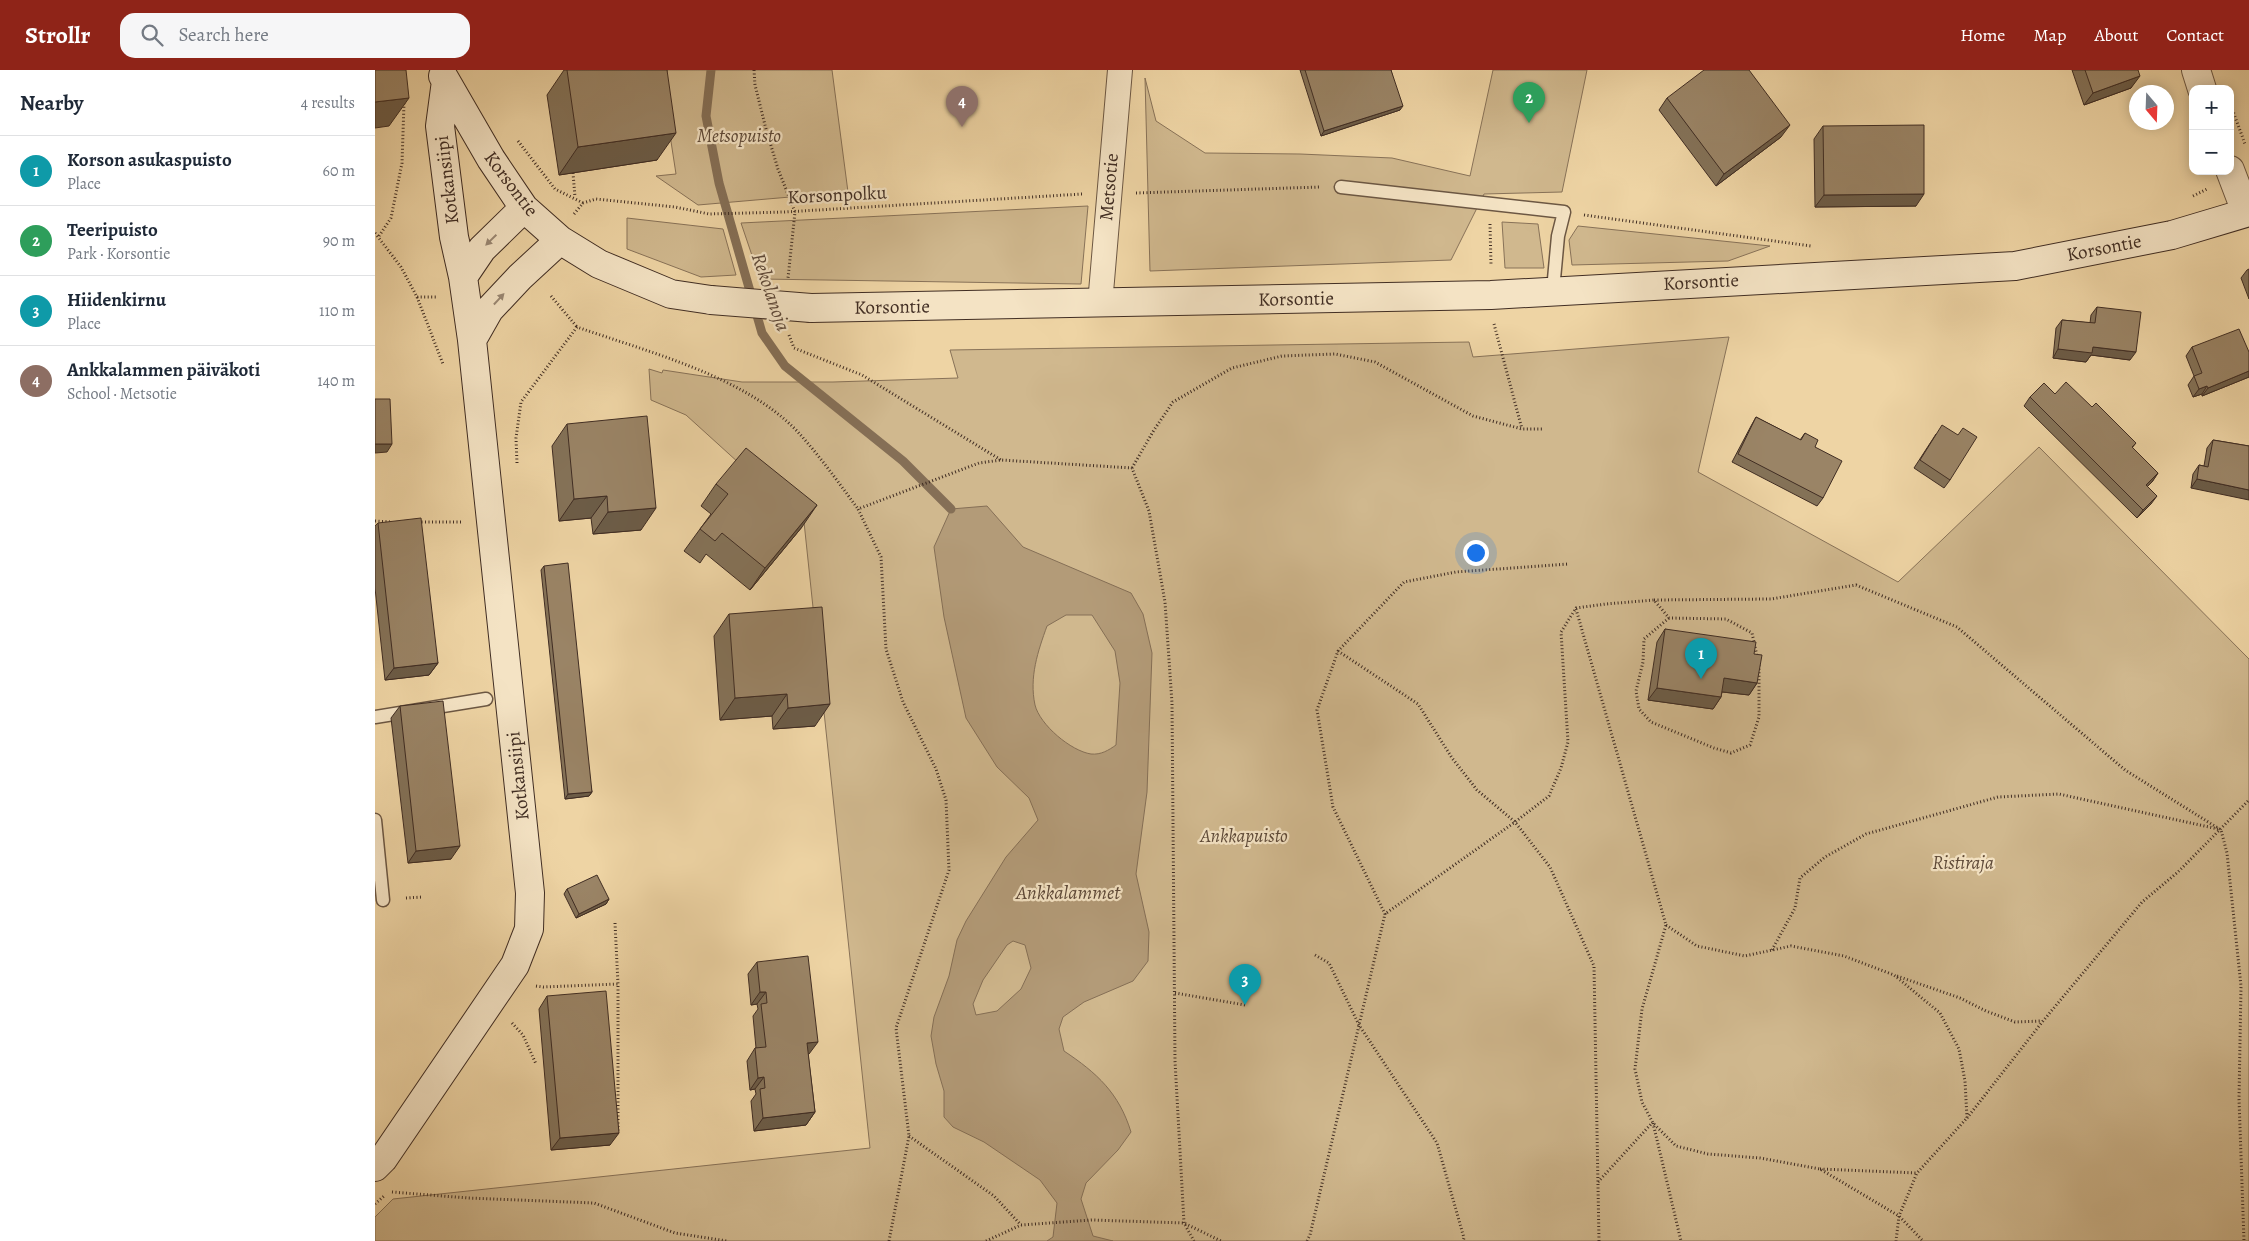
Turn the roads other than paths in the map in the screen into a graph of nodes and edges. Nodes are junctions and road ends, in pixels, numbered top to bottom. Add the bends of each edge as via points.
1 (1120, 70) edge
2 (2196, 70) edge
3 (443, 75) edge
4 (2201, 85) edge
5 (2233, 176) edge
6 (1341, 187) road end
7 (524, 208) junction
8 (2248, 212) edge
9 (560, 240) junction
10 (455, 287) junction
11 (1553, 290) junction
12 (1100, 304) junction
13 (472, 340) junction
14 (486, 698) dead end
15 (375, 717) edge
16 (375, 820) edge
17 (383, 900) dead end
18 (385, 1176) edge

1 - 12 street, Metsotie
2 - 4 main road
3 - 7 main road, Korsontie via 491,159
3 - 10 main road, Kotkansiipi via 440,126 454,238
5 - 8 main road
6 - 11 lane via 1564,212 1558,236
7 - 9 main road, Korsontie
7 -> 10 main road via 482,249
8 - 11 main road, Korsontie via 2171,235 2015,266
9 - 12 main road, Korsontie, bridge via 599,264 671,294 711,300 811,308
13 -> 9 main road via 489,310
10 - 13 main road, Kotkansiipi
11 - 12 main road, Korsontie via 1491,295
13 - 18 main road, Kotkansiipi via 530,893 529,929 515,965 383,1159
14 - 15 lane
16 - 17 lane

